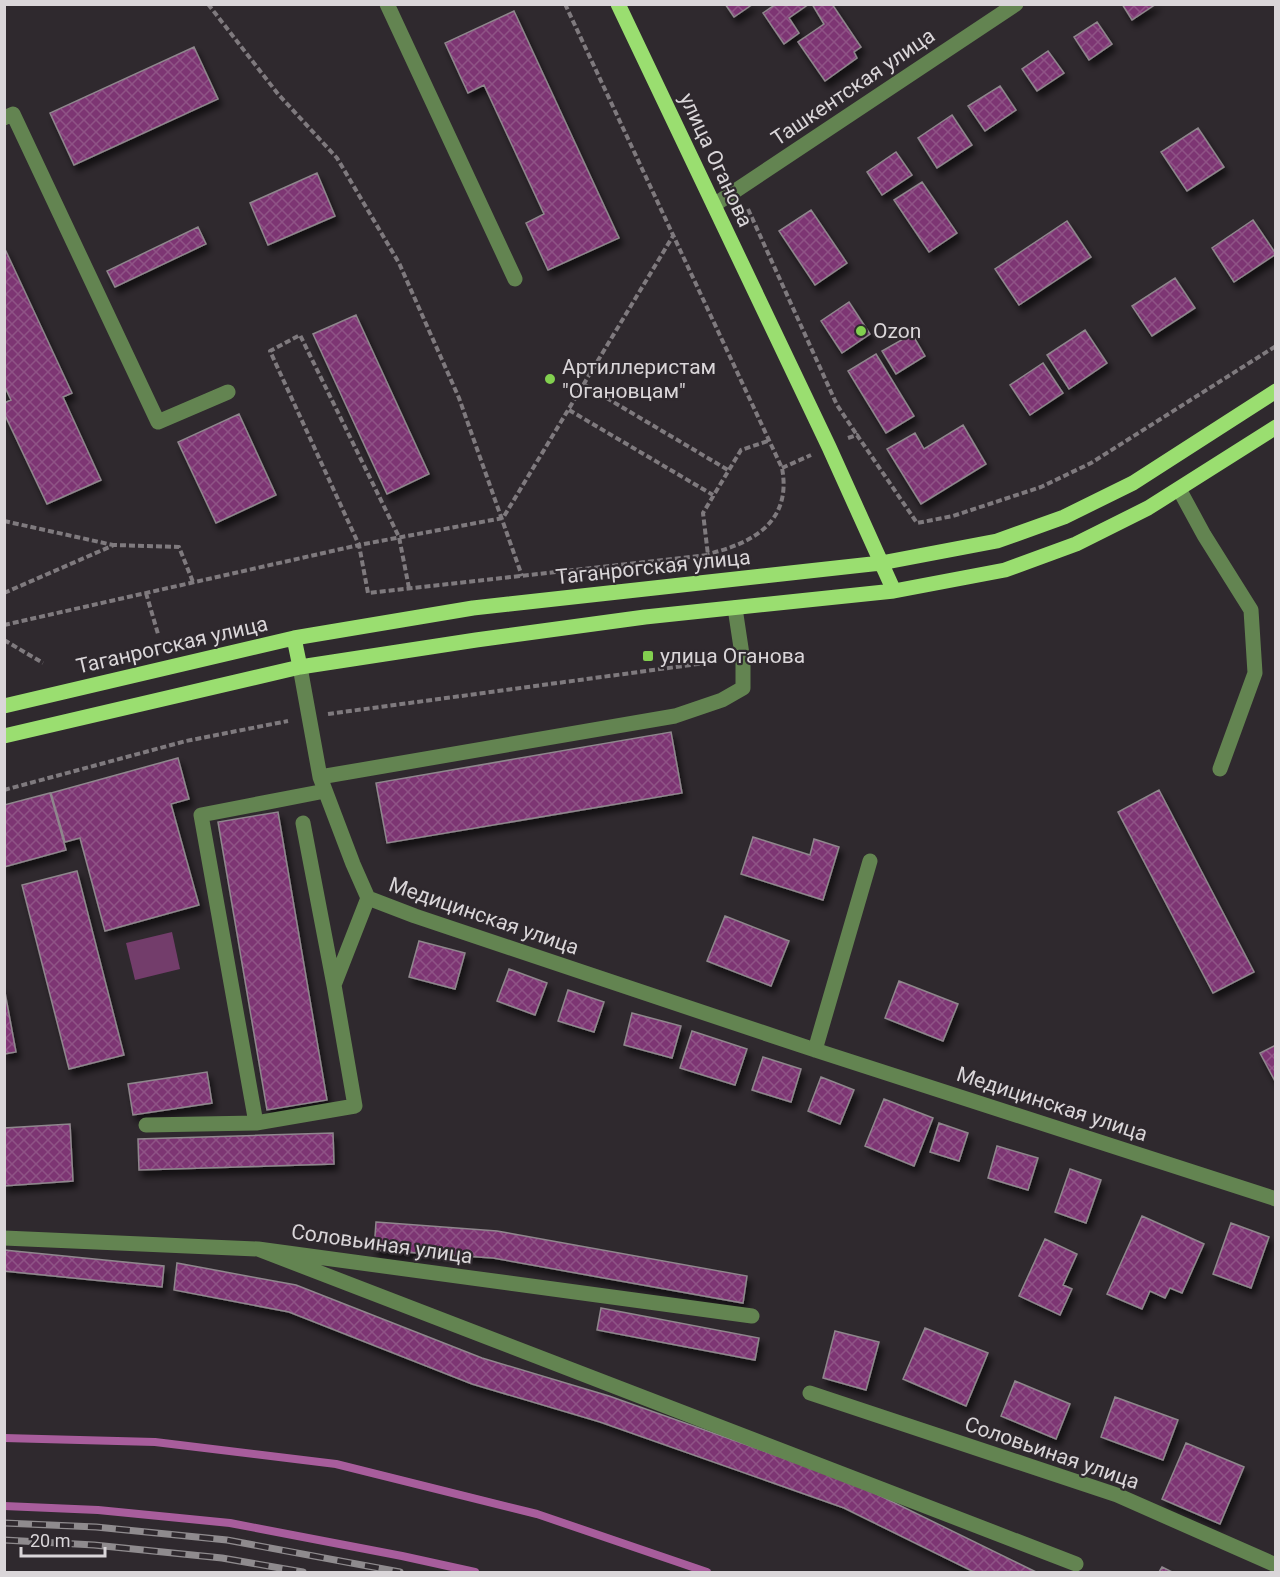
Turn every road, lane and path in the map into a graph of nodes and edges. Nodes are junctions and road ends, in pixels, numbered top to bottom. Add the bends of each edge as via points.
1 (208, 4) edge
2 (387, 4) edge
3 (565, 4) edge
4 (618, 4) edge
5 (1016, 4) edge
6 (4, 118) edge
7 (740, 189) junction
8 (714, 205) junction
9 (672, 236) junction
10 (515, 279) dead end
11 (1275, 346) edge
12 (583, 384) junction
13 (228, 392) dead end
14 (1275, 392) edge
15 (568, 410) junction
16 (1275, 428) edge
17 (856, 435) junction
18 (768, 441) junction
19 (829, 447) junction
20 (782, 468) junction
21 (728, 470) junction
22 (1179, 489) junction
23 (713, 495) junction
24 (503, 518) junction
25 (4, 521) edge
26 (399, 537) junction
27 (114, 545) junction
28 (359, 545) junction
29 (708, 555) junction
30 (881, 563) junction
31 (522, 576) junction
32 (193, 582) junction
33 (410, 588) junction
34 (894, 591) junction
35 (4, 593) edge
36 (146, 593) junction
37 (735, 608) junction
38 (4, 625) edge
39 (158, 634) dead end
40 (294, 638) junction
41 (4, 640) edge
42 (720, 661) dead end
43 (43, 663) dead end
44 (300, 667) junction
45 (4, 706) edge
46 (309, 716) junction
47 (4, 736) edge
48 (1220, 769) dead end
49 (322, 784) junction
50 (4, 790) edge
51 (303, 823) dead end
52 (870, 861) dead end
53 (368, 898) junction
54 (334, 985) junction
55 (815, 1050) junction
56 (256, 1122) junction
57 (146, 1125) dead end
58 (1275, 1199) edge
59 (4, 1238) edge
60 (258, 1249) junction
61 (752, 1316) dead end
62 (810, 1393) dead end
63 (1076, 1564) dead end
64 (1275, 1565) edge

1 - 24 path via 278,94 337,158 399,263 459,398
2 - 10 street
3 - 9 path
4 - 8 main road, улица Оганова
5 - 7 street, Ташкентская улица
6 - 13 street via 14,114 158,422
7 - 8 street, Ташкентская улица
7 - 17 path via 837,405
8 - 19 main road, улица Оганова
9 - 12 path
9 - 18 path
11 - 17 path via 1091,463 1041,487 953,516 917,523
12 - 15 path
12 - 21 path
14 - 30 main road, Таганрогская улица via 1133,483 1064,517 997,541
15 - 23 path
15 - 24 path
16 - 22 main road
17 - 19 path
18 - 20 path
18 - 21 path via 741,450
19 - 20 path
19 - 30 main road, улица Оганова
20 - 29 path via 782,501 773,520 759,535
21 - 23 path
22 - 34 main road via 1076,544 1005,570
22 - 48 street via 1251,610 1255,673
23 - 29 path via 703,513
24 - 26 path
24 - 31 path
25 - 27 path
26 - 28 path
26 - 28 path via 300,335 270,351
26 - 33 path
27 - 32 path via 179,547
27 - 35 path
28 - 32 path
28 - 33 path via 368,593
29 - 31 path
30 - 34 main road, улица Оганова
30 - 40 main road, Таганрогская улица via 473,608
31 - 33 path
32 - 36 path
34 - 37 main road
36 - 38 path
36 - 39 path
37 - 44 main road via 633,618
37 - 49 street via 743,688 722,700 675,716
40 - 44 main road
40 - 45 main road, Таганрогская улица
41 - 43 path
42 - 46 path
44 - 46 street, Медицинская улица
44 - 47 main road
46 - 49 street, Медицинская улица
46 - 50 path via 186,741
49 - 53 street, Медицинская улица
49 - 56 street via 201,815
51 - 54 street
52 - 55 street
53 - 54 street
53 - 55 street, Медицинская улица
54 - 56 street via 355,1106
55 - 58 street, Медицинская улица
56 - 57 street
59 - 60 street, Соловьиная улица
60 - 61 street, Соловьиная улица
60 - 63 street
62 - 64 street, Соловьиная улица via 1117,1495

